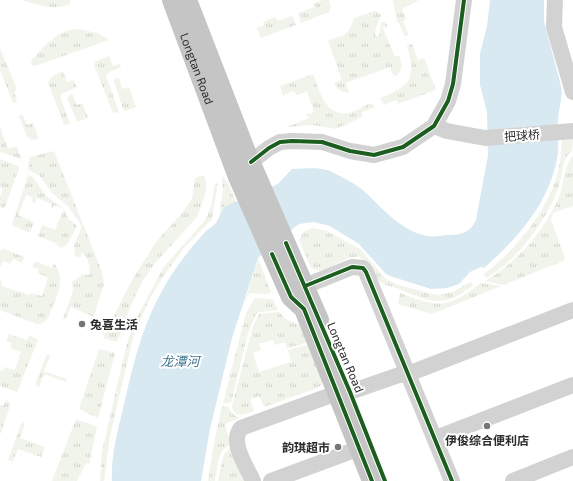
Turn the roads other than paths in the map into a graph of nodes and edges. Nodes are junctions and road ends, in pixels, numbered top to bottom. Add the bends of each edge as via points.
1 (172, 0) edge
2 (187, 0) edge
3 (464, 0) edge
4 (555, 0) edge
5 (573, 92) edge
6 (434, 126) junction
7 (566, 132) edge
8 (250, 173) junction
9 (279, 249) junction
10 (305, 286) junction
11 (573, 310) edge
12 (408, 374) junction
13 (573, 385) edge
14 (344, 392) junction
15 (436, 438) junction
16 (360, 448) junction
17 (573, 457) edge
18 (253, 481) edge
19 (271, 481) edge
20 (372, 481) edge
21 (385, 481) edge
22 (452, 481) edge
23 (513, 481) edge

1 - 8 main road, Longtan Road
2 - 8 main road, Longtan Road
3 - 6 street via 453,84 448,101
4 - 5 street via 554,27
6 - 7 street, 把球桥 via 485,138
6 - 8 street via 403,147 380,153 362,154 322,142 280,142 269,148
8 - 9 main road
9 - 10 main road, Longtan Road
9 - 14 main road, Longtan Road via 291,297 304,309
10 - 12 street via 352,267 363,268
10 - 14 main road, Longtan Road
11 - 12 street
12 - 14 street
12 - 15 street
13 - 15 street
14 - 16 main road, Longtan Road
14 - 18 street via 249,424 238,431 238,447
14 - 21 main road, Longtan Road
15 - 22 street
16 - 19 street
16 - 20 main road, Longtan Road
17 - 23 street

